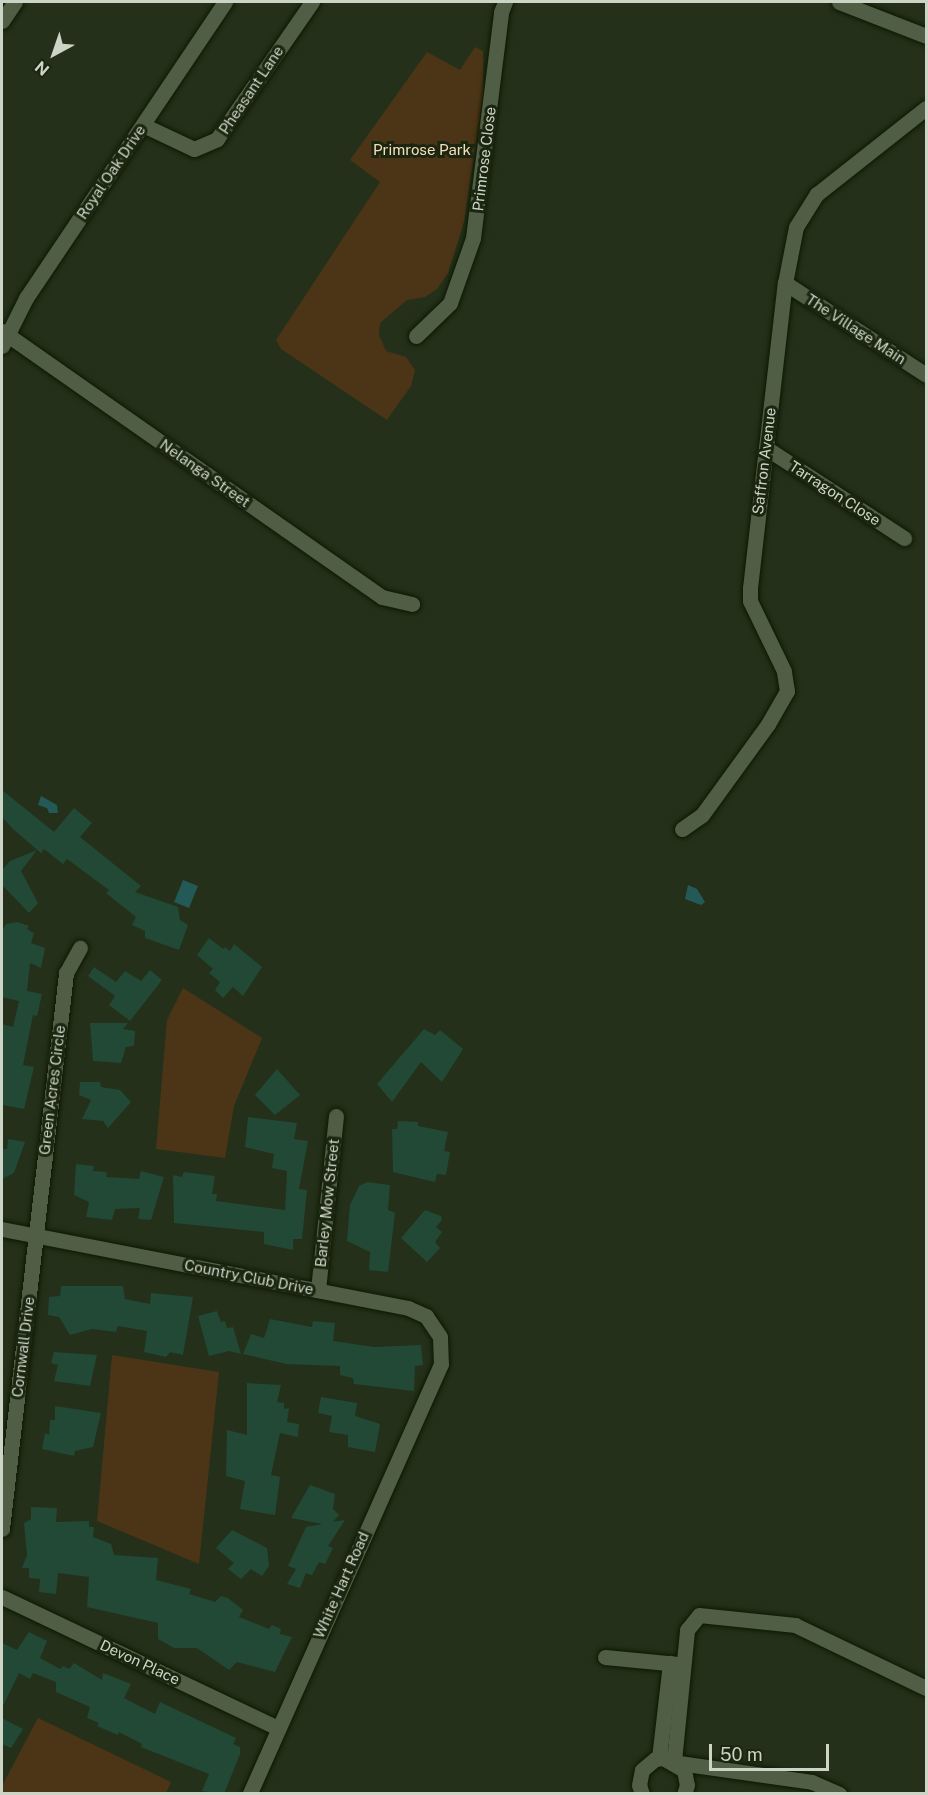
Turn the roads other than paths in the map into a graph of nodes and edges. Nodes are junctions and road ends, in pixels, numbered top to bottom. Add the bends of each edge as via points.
1 (15, 2) edge
2 (225, 2) edge
3 (312, 2) edge
4 (506, 2) edge
5 (839, 2) edge
6 (2, 21) edge
7 (927, 36) edge
8 (927, 108) edge
9 (143, 125) junction
10 (785, 283) junction
11 (416, 336) dead end
12 (3, 337) edge
13 (927, 375) edge
14 (766, 448) junction
15 (904, 538) dead end
16 (412, 604) dead end
17 (682, 829) dead end
18 (80, 948) dead end
19 (336, 1116) dead end
20 (2, 1229) edge
21 (36, 1235) junction
22 (318, 1290) junction
23 (434, 1378) joint
24 (2, 1529) edge
25 (2, 1597) edge
26 (605, 1657) dead end
27 (677, 1664) junction
28 (927, 1688) edge
29 (278, 1728) junction
30 (659, 1758) junction
31 (676, 1762) junction
32 (704, 1768) junction
33 (687, 1777) junction
34 (638, 1792) edge
35 (250, 1794) edge
36 (684, 1794) edge
37 (839, 1794) edge

1 - 6 street
2 - 9 street, Royal Oak Drive
3 - 9 street, Pheasant Lane via 218,139 194,148
4 - 11 street, Primrose Close via 501,12 472,238 450,303
5 - 7 street
8 - 10 street, Saffron Avenue via 808,203 793,234
9 - 12 street, Royal Oak Drive
10 - 13 street, The Village Main
10 - 14 street, Saffron Avenue
12 - 16 street, Nelanga Street via 382,597
14 - 15 street, Tarragon Close
14 - 17 street, Saffron Avenue via 749,598 784,671 787,691 702,815
18 - 21 street, Green Acres Circle via 66,974
19 - 22 street, Barley Mow Street
20 - 21 street, Country Club Drive
21 - 22 street, Country Club Drive
21 - 24 street, Cornwall Drive
22 - 23 street, Country Club Drive via 408,1308 426,1316 443,1347
23 - 29 street, White Hart Road
25 - 29 street, Devon Place
26 - 27 street
27 - 28 street via 690,1624 699,1615 714,1614 795,1625
27 - 30 street
27 - 31 street
29 - 35 street, White Hart Road
30 - 31 street
30 - 34 street via 642,1770
31 - 32 street
31 - 33 street
32 - 33 street
32 - 37 street via 812,1782
33 - 36 street

